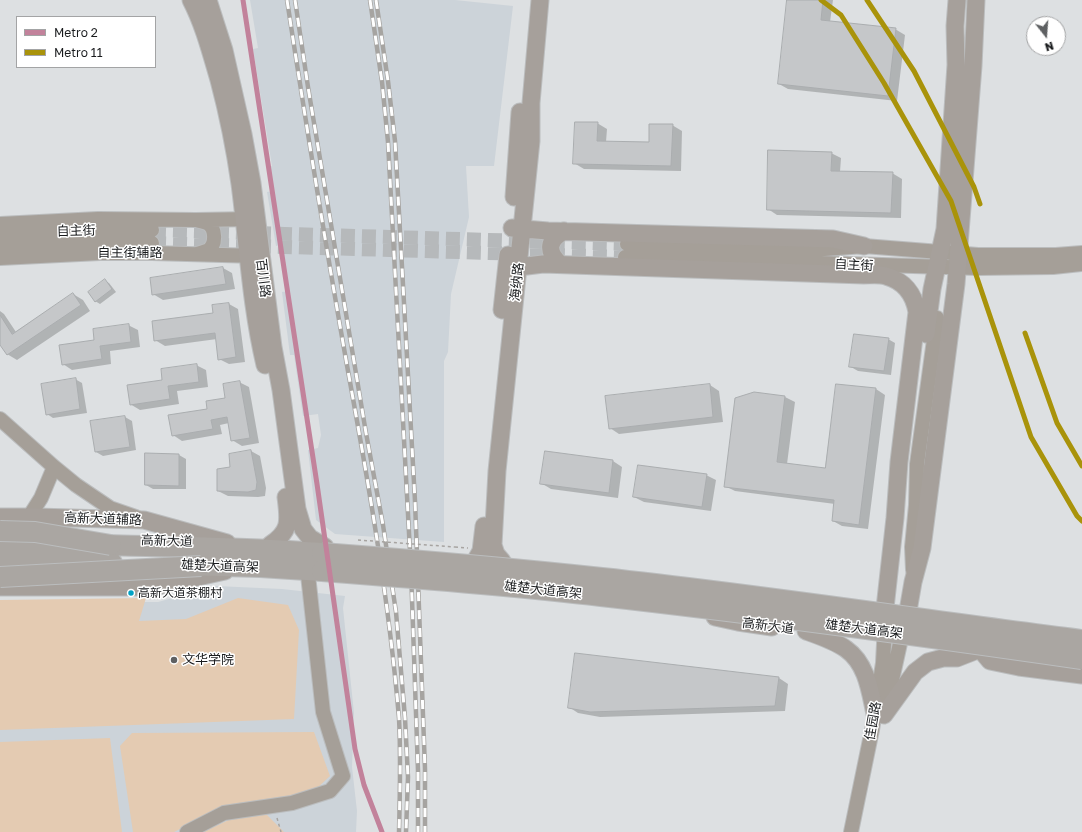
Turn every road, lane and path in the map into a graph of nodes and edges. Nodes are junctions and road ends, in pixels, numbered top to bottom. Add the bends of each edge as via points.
1 (191, 0) edge
2 (208, 0) edge
3 (530, 0) edge
4 (540, 0) edge
5 (957, 0) edge
6 (965, 0) edge
7 (976, 0) edge
8 (250, 219) junction
9 (196, 220) junction
10 (0, 224) edge
11 (517, 228) junction
12 (564, 231) junction
13 (0, 234) edge
14 (864, 246) junction
15 (0, 247) edge
16 (1082, 253) edge
17 (197, 254) junction
18 (254, 256) junction
19 (0, 258) edge
20 (947, 260) junction
21 (812, 262) junction
22 (560, 264) junction
23 (1082, 264) edge
24 (513, 267) junction
25 (864, 275) junction
26 (0, 419) edge
27 (54, 467) junction
28 (0, 517) edge
29 (29, 517) junction
30 (144, 520) junction
31 (0, 531) edge
32 (0, 539) edge
33 (358, 540) dead end
34 (227, 543) junction
35 (0, 544) edge
36 (270, 544) junction
37 (111, 545) junction
38 (330, 548) joint
39 (464, 552) junction
40 (502, 561) junction
41 (0, 562) edge
42 (201, 566) junction
43 (0, 567) edge
44 (224, 571) junction
45 (308, 575) junction
46 (0, 577) edge
47 (334, 577) dead end
48 (690, 584) junction
49 (454, 586) dead end
50 (0, 587) edge
51 (885, 608) junction
52 (908, 611) junction
53 (688, 612) junction
54 (806, 631) junction
55 (1082, 634) edge
56 (884, 637) junction
57 (901, 640) junction
58 (1082, 640) edge
59 (980, 649) junction
60 (1082, 659) edge
61 (1082, 662) edge
62 (1082, 675) edge
63 (880, 714) junction
64 (274, 806) junction
65 (187, 832) edge
66 (281, 832) edge
67 (851, 832) edge
68 (859, 832) edge

1 - 8 main road, 百川路 via 203,27 225,104 240,184
2 - 8 main road, 百川路 via 238,106 252,183
3 - 11 main road, 海纳路
4 - 11 main road, 海纳路 via 531,103 532,141
5 - 20 main road via 956,65 945,229
6 - 20 street via 962,28 963,60
7 - 20 main road via 973,66
8 - 9 street
8 - 18 main road, 百川路
9 - 10 street via 98,219
9 - 17 street via 207,223 214,236 211,247
11 - 12 main road
11 - 24 main road, 海纳路
12 - 14 main road via 833,239
12 - 22 main road via 552,239 551,246 551,252
13 - 15 street, 自主街 via 99,230 152,236 100,242
14 - 20 street, 自主街
14 - 21 street, 自主街 via 811,250 626,251
16 - 20 street, 自主街 via 978,255
17 - 18 street, 自主街辅路
17 - 19 street, 自主街辅路 via 100,253
18 - 36 main road, 百川路 via 258,333 271,390 288,517 286,530 280,538
18 - 38 main road, 百川路 via 281,390 297,509 303,529 310,538
20 - 21 street, 自主街
20 - 23 street, 自主街 via 1046,267
20 - 51 main road via 932,289 911,448 898,581
20 - 52 main road via 922,548
21 - 25 street
22 - 24 main road
22 - 25 main road
24 - 39 main road, 海纳路 via 488,465 487,508 481,551
24 - 40 main road, 海纳路 via 493,545
25 - 51 main road via 886,276 897,280 909,290 915,300 917,312
26 - 27 street
27 - 29 street via 41,498
27 - 30 street via 110,508
28 - 29 main road, 高新大道辅路
29 - 30 main road, 高新大道辅路
30 - 34 main road, 高新大道辅路
31 - 37 highway, bridge via 35,532
32 - 34 main road, 高新大道 via 118,539
33 - 39 path, bridge
34 - 36 main road, 高新大道
35 - 37 highway, 雄楚大道高架, bridge
36 - 38 main road, 高新大道
37 - 58 highway, 雄楚大道高架, bridge via 260,549 456,563 603,578
39 - 40 main road
40 - 48 main road
41 - 42 highway, 雄楚大道高架, bridge
42 - 46 highway, bridge
42 - 60 highway, 雄楚大道高架, bridge via 337,572 593,595
43 - 44 main road
44 - 45 main road
44 - 50 main road via 152,587
45 - 47 main road
45 - 64 street via 323,712 343,776 330,791
48 - 51 main road
48 - 53 main road via 704,594 707,600 703,606
49 - 53 main road, 高新大道 via 601,600
51 - 52 main road
51 - 56 street, 佳园路
52 - 55 main road
52 - 57 street, 佳园路
53 - 54 main road, 高新大道
54 - 56 main road, 高新大道
54 - 63 main road via 852,653 865,673
56 - 57 main road, 高新大道
56 - 63 street, 佳园路
57 - 59 main road, 高新大道
57 - 63 street, 佳园路
59 - 61 main road, 高新大道
59 - 62 main road via 990,662
59 - 63 main road via 957,658 928,662 915,672
63 - 67 street, 佳园路
63 - 68 street, 佳园路
64 - 65 street via 224,813
64 - 66 path

